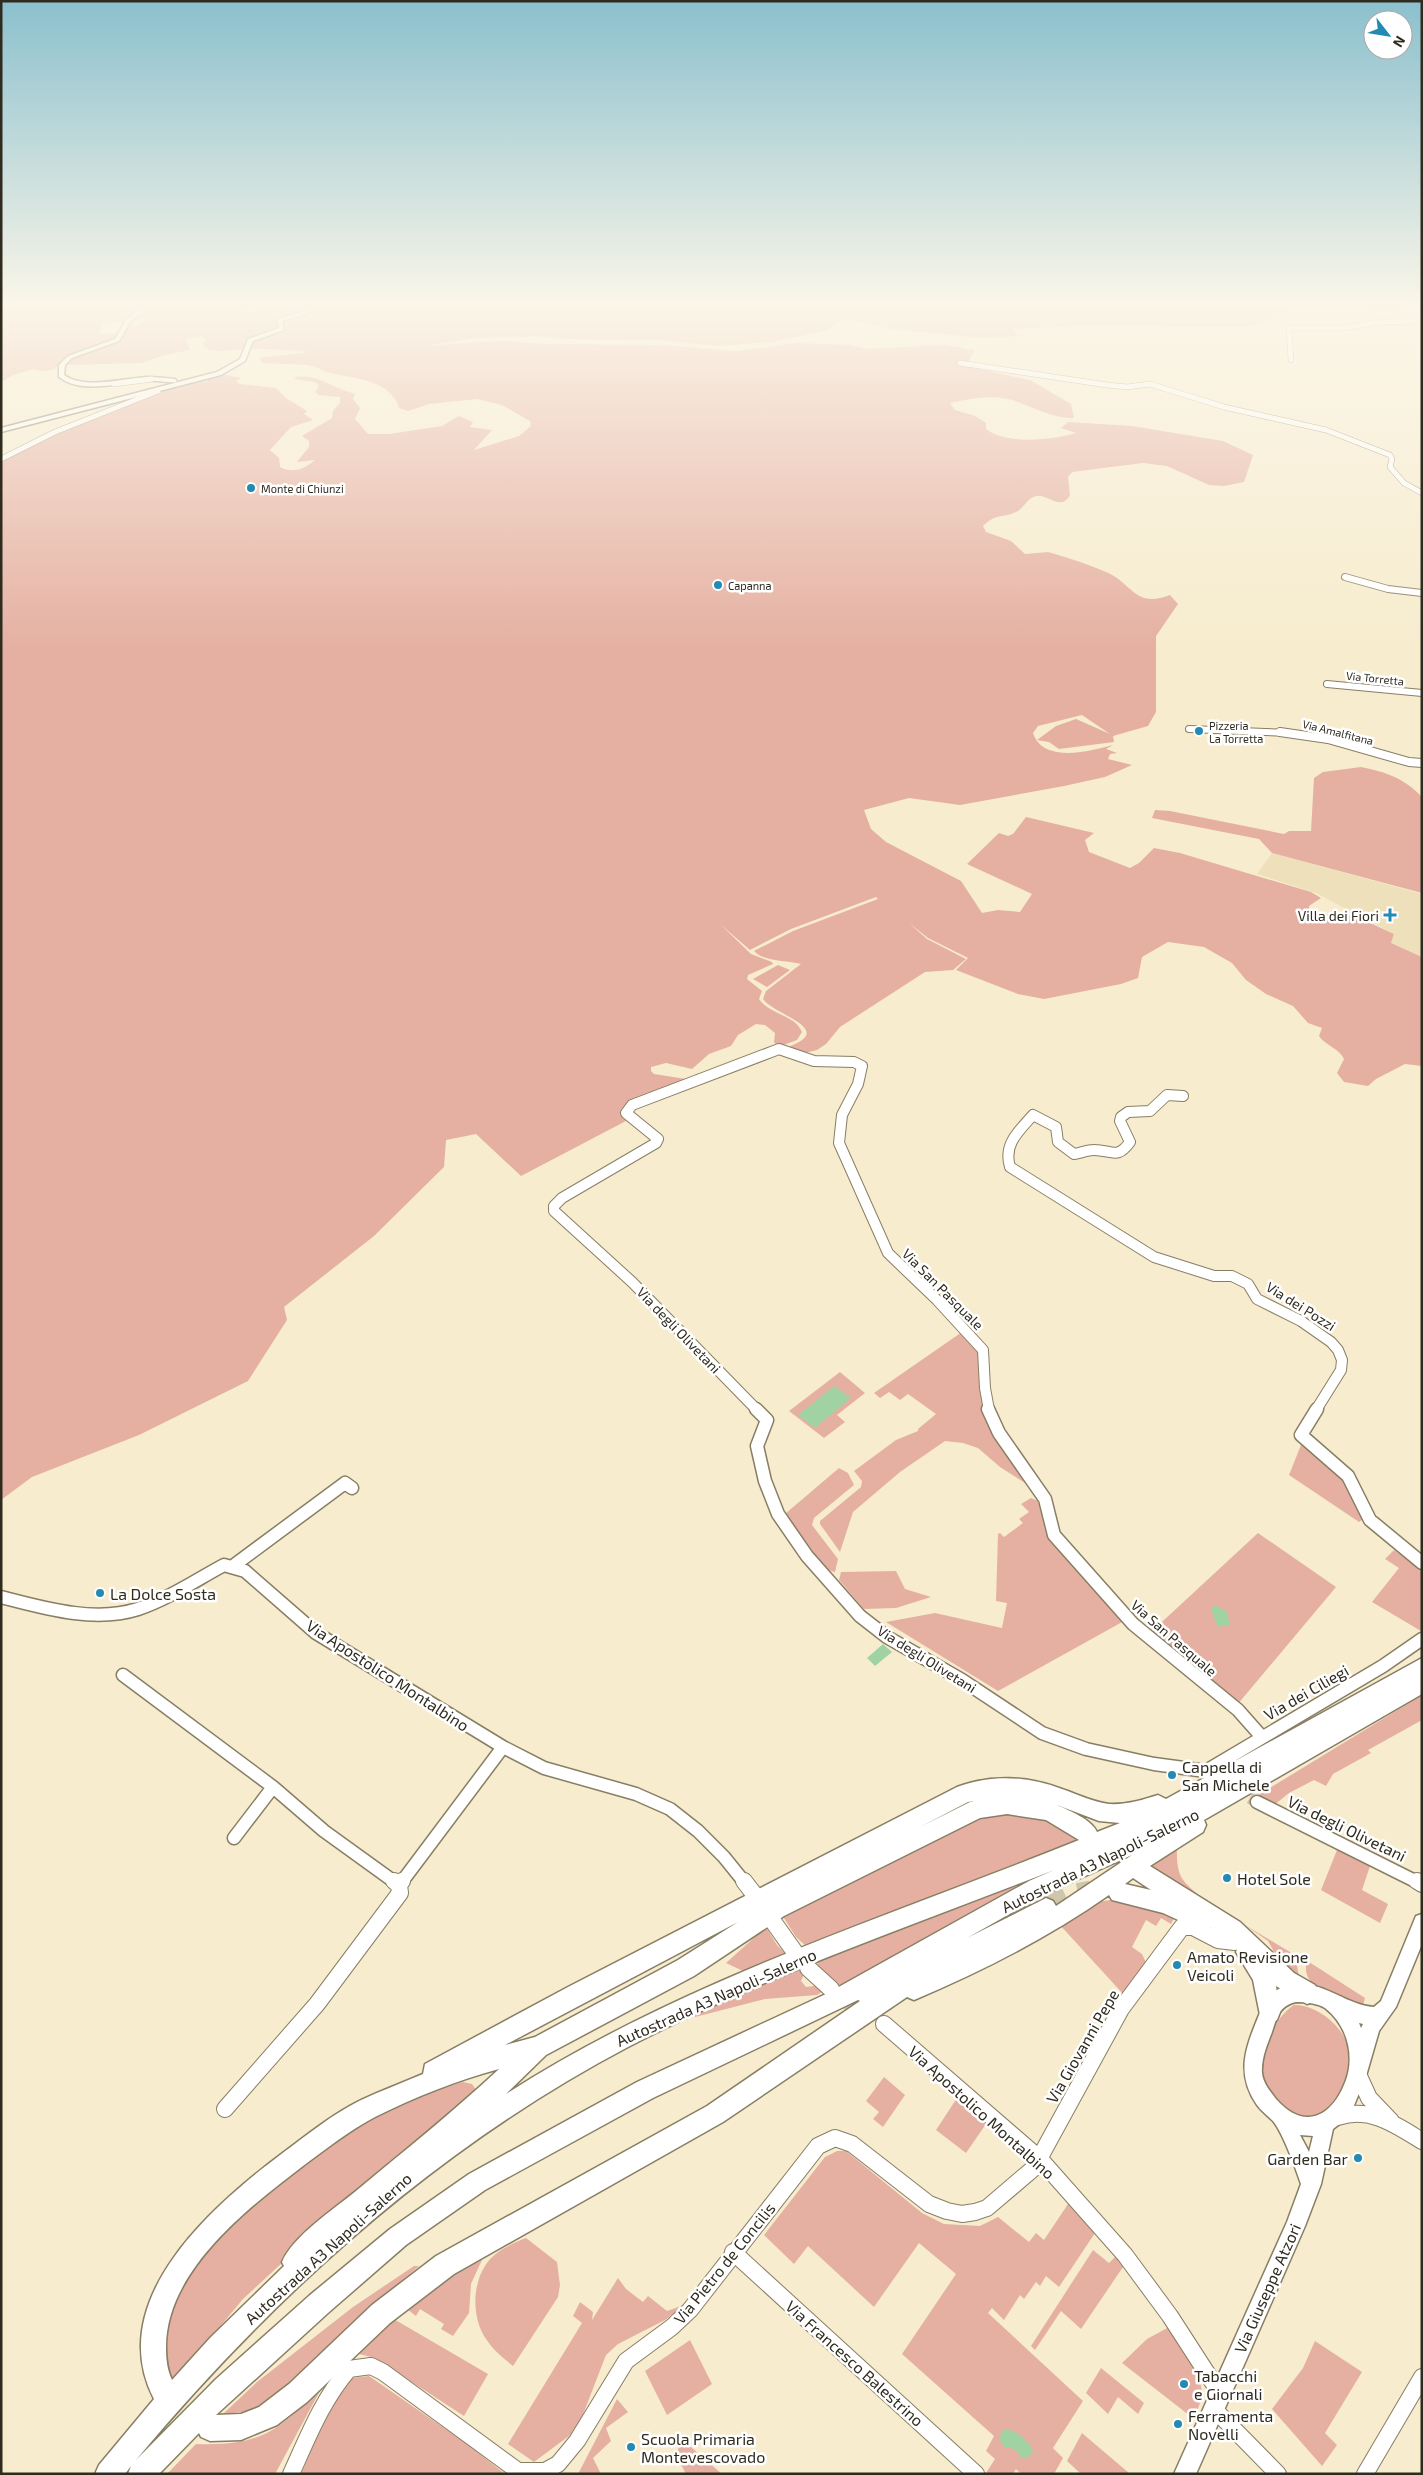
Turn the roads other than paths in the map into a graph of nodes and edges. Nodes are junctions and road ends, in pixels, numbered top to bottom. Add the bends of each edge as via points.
1 (44, 418) edge
2 (92, 418) edge
3 (1271, 418) edge
4 (1, 430) edge
5 (1, 458) edge
6 (1422, 493) edge
7 (1345, 578) dead end
8 (1422, 593) edge
9 (1327, 684) dead end
10 (1422, 693) edge
11 (1189, 729) dead end
12 (1422, 763) edge
13 (1183, 1096) dead end
14 (554, 1206) joint
15 (352, 1488) dead end
16 (1422, 1563) edge
17 (233, 1566) junction
18 (1, 1597) edge
19 (1422, 1639) edge
20 (1422, 1666) edge
21 (123, 1675) dead end
22 (1422, 1684) edge
23 (1343, 1728) junction
24 (1261, 1736) junction
25 (503, 1747) junction
26 (1208, 1778) junction
27 (273, 1787) junction
28 (1257, 1802) tunnel mouth
29 (1088, 1834) dead end
30 (234, 1838) dead end
31 (1138, 1870) dead end
32 (1422, 1884) edge
33 (399, 1885) junction
34 (1119, 1893) dead end
35 (754, 1894) dead end
36 (1046, 1908) tunnel mouth
37 (772, 1920) dead end
38 (1422, 1922) edge
39 (1235, 1942) junction
40 (794, 1951) dead end
41 (808, 1968) dead end
42 (931, 1969) junction
43 (1307, 1993) junction
44 (832, 1995) junction
45 (886, 1998) junction
46 (1332, 2003) junction
47 (1269, 2012) junction
48 (1378, 2016) junction
49 (884, 2024) tunnel mouth
50 (539, 2047) junction
51 (1359, 2070) junction
52 (225, 2108) dead end
53 (367, 2109) junction
54 (1280, 2115) junction
55 (1330, 2121) junction
56 (1394, 2123) junction
57 (1422, 2141) edge
58 (1040, 2159) junction
59 (1311, 2184) junction
60 (733, 2252) junction
61 (233, 2333) junction
62 (1422, 2377) edge
63 (163, 2390) dead end
64 (1217, 2402) junction
65 (210, 2428) dead end
66 (517, 2472) edge
67 (108, 2474) edge
68 (141, 2474) edge
69 (291, 2474) edge
70 (976, 2474) edge
71 (1185, 2474) edge
72 (1278, 2474) edge
73 (1365, 2474) edge

1 - 4 main road
2 - 5 street
3 - 6 street via 1326,430 1390,455 1390,467 1404,482
7 - 8 street via 1388,589
9 - 10 street, Via Torretta
11 - 12 street, Via Amalfitana via 1295,733
13 - 16 street, Via dei Pozzi via 1167,1095 1155,1111 1128,1112 1121,1117 1130,1142 1120,1153 1091,1149 1074,1154 1058,1142 1056,1127 1033,1115 1007,1146 1005,1156 1010,1167 1154,1257 1214,1276 1232,1276 1248,1284 1257,1299 1301,1321 1331,1342 1342,1360 1341,1370 1302,1435 1348,1476 1370,1520
14 - 24 street, Via San Pasquale via 656,1143 658,1139 626,1113 632,1105 779,1048 814,1061 854,1062 862,1066 862,1077 843,1110 840,1143 888,1253 984,1350 984,1385 989,1413 1044,1497 1054,1535 1132,1624 1238,1710
14 - 26 street, Via degli Olivetani via 554,1211 632,1282 767,1420 757,1446 765,1481 778,1514 807,1556 860,1616 887,1637 962,1680 1042,1733 1086,1749
15 - 17 street via 345,1483
17 - 18 street via 224,1565 138,1609 109,1613 43,1608
17 - 25 street, Via Apostolico Montalbino via 245,1571 316,1633
19 - 24 street, Via dei Ciliegi via 1393,1662
20 - 26 highway, Autostrada A3 Napoli-Salerno
21 - 27 street
22 - 23 highway, Autostrada A3 Napoli-Salerno
23 - 44 highway, Autostrada A3 Napoli-Salerno via 1176,1825 1036,1888
23 - 45 highway via 1294,1766 1164,1844 1053,1920 965,1967
24 - 26 street, Via dei Ciliegi
25 - 33 street
25 - 35 street, Via Apostolico Montalbino via 544,1768 636,1794 670,1810 698,1831
26 - 53 highway via 1137,1811 1111,1814 1083,1808 1044,1792 1015,1787 964,1794 576,1995
26 - 61 highway, Autostrada A3 Napoli-Salerno via 1115,1834 698,2002 572,2065 461,2136 379,2199
27 - 30 street
27 - 33 street via 324,1831
28 - 32 street, Via degli Olivetani
29 - 50 highway via 1043,1809 1010,1804 977,1809 777,1909 686,1968
31 - 43 highway via 1233,1929 1282,1978
33 - 52 street via 400,1893 317,2004
34 - 39 highway via 1178,1907
36 - 42 highway
37 - 40 street
38 - 48 main road, Via Giuseppe Atzori via 1387,2007
39 - 47 highway via 1250,1955 1262,1974
39 - 58 street, Via Giovanni Pepe via 1218,1940 1193,1926 1182,1927 1121,2009
41 - 44 street
42 - 44 highway
42 - 45 highway
43 - 46 main road
43 - 47 main road via 1284,1996
44 - 68 highway, Autostrada A3 Napoli-Salerno via 645,2090 477,2182 438,2208 318,2304 225,2388
45 - 65 highway via 715,2114 445,2265 381,2314 298,2393 268,2416 241,2428
46 - 48 main road via 1360,2015
46 - 51 main road via 1351,2024 1356,2036
47 - 54 main road via 1253,2061 1253,2072 1262,2096
48 - 51 main road, Via Giuseppe Atzori via 1369,2033
49 - 58 street, Via Apostolico Montalbino
50 - 53 highway via 470,2066
50 - 61 highway via 473,2109 319,2237 273,2284
51 - 55 main road, Via Giuseppe Atzori via 1342,2110
51 - 56 street via 1369,2098
53 - 63 highway via 263,2182 189,2255 166,2294 154,2330 154,2361
54 - 55 main road via 1303,2125
54 - 59 main road
55 - 56 street via 1344,2114 1362,2113
55 - 59 main road, Via Giuseppe Atzori
56 - 57 street
58 - 60 street, Via Pietro de Concilis via 989,2207 974,2214 957,2215 929,2204 852,2144 835,2138 818,2146
58 - 64 street, Via Apostolico Montalbino via 1126,2255 1170,2316
59 - 64 main road, Via Giuseppe Atzori
60 - 66 street, Via Pietro de Concilis via 690,2310 626,2361 577,2441 558,2464 545,2471
60 - 70 street, Via Francesco Balestrino
61 - 67 highway, Autostrada A3 Napoli-Salerno
62 - 73 street
64 - 71 main road, Via Giuseppe Atzori
64 - 72 street, Via Apostolico Montalbino
66 - 69 street, Via Pietro de Concilis via 371,2366 349,2369 339,2380 321,2407

